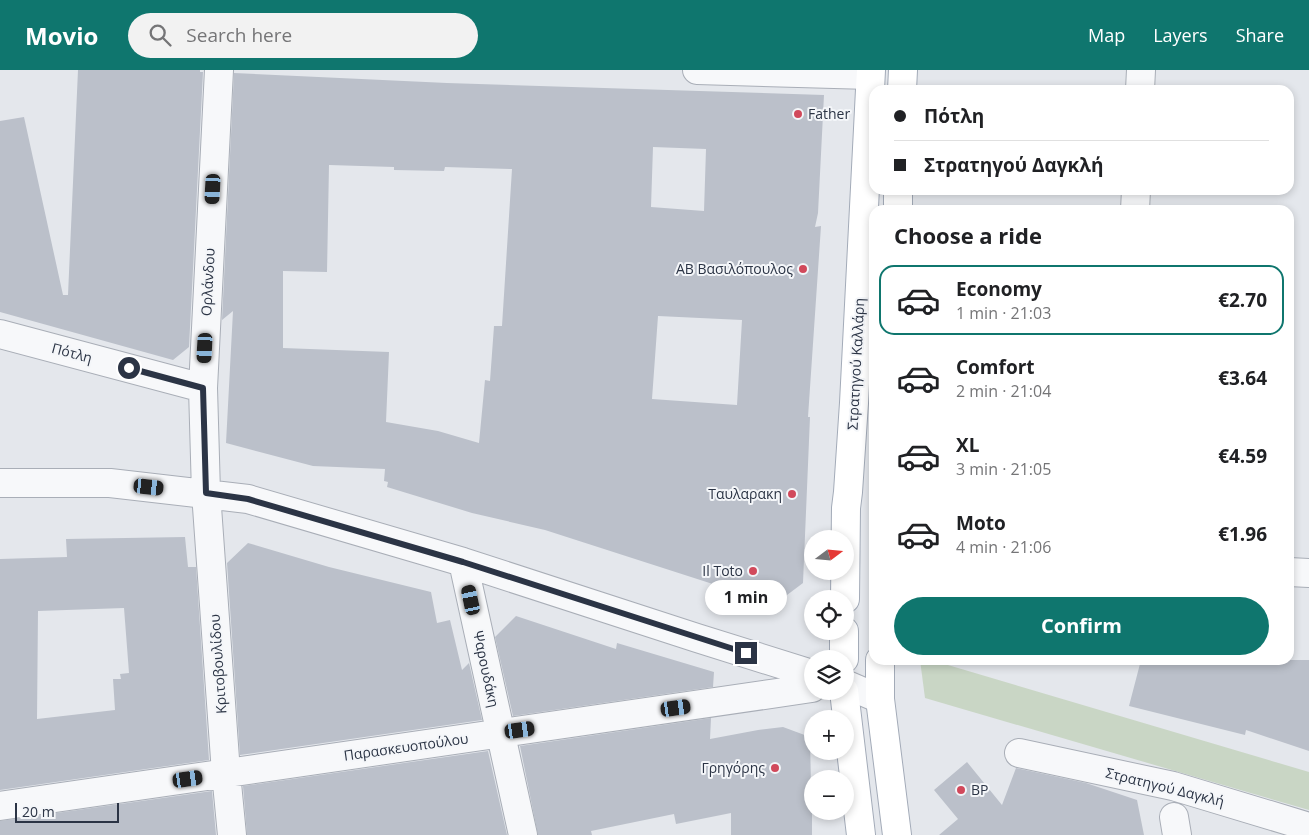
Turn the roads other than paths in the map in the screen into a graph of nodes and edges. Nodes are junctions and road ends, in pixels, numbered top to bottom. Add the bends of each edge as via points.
1 (219, 70) edge
2 (697, 70) edge
3 (903, 70) edge
4 (1141, 70) edge
5 (871, 73) edge
6 (902, 85) edge
7 (1140, 85) edge
8 (869, 112) edge
9 (0, 334) edge
10 (203, 388) junction
11 (0, 483) edge
12 (206, 493) junction
13 (463, 562) junction
14 (1294, 572) edge
15 (1309, 573) edge
16 (845, 590) edge
17 (880, 665) edge
18 (804, 671) edge
19 (854, 688) edge
20 (804, 689) edge
21 (880, 699) junction
22 (845, 700) edge
23 (500, 733) junction
24 (1019, 753) dead end
25 (226, 773) junction
26 (0, 806) edge
27 (1309, 827) edge
28 (232, 835) edge
29 (523, 835) edge
30 (861, 835) edge
31 (897, 835) edge

1 - 10 street, Ορλάνδου
2 - 5 street
3 - 6 main road
4 - 7 street
8 - 16 main road, Στρατηγού Καλλάρη via 846,508
9 - 10 street, Πότλη
10 - 12 street, Ορλάνδου
11 - 12 street via 110,483
12 - 13 street via 248,499
12 - 25 street, Κριτοβουλίδου
13 - 18 street
13 - 23 street, Ψαρουδάκη
14 - 15 street
17 - 21 main road
19 - 21 street
20 - 23 street, Παρασκευοπούλου
21 - 31 main road
22 - 30 main road
23 - 25 street, Παρασκευοπούλου
23 - 29 street, Ψαρουδάκη
24 - 27 street, Στρατηγού Δαγκλή via 1173,786
25 - 26 street, Παρασκευοπούλου
25 - 28 street, Κριτοβουλίδου

